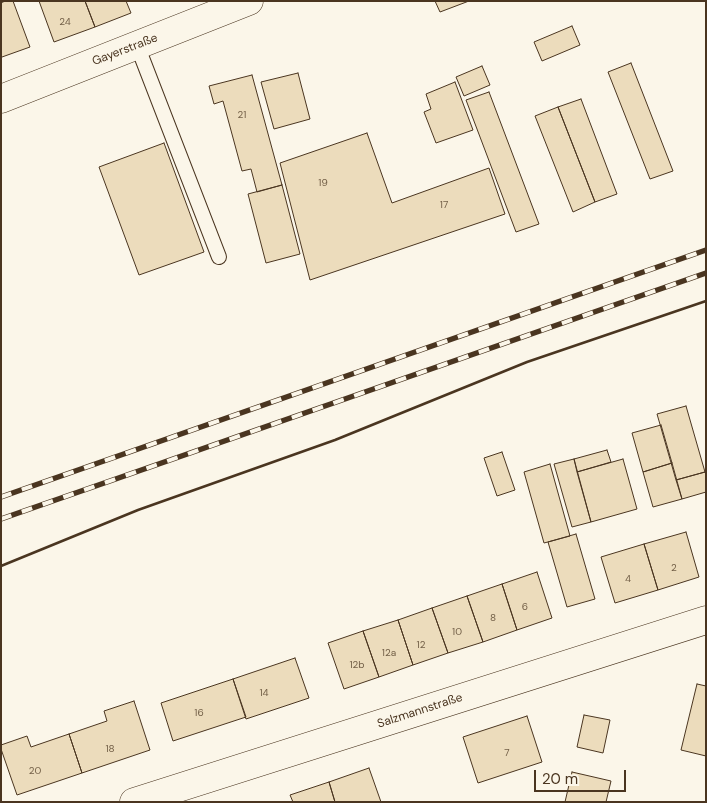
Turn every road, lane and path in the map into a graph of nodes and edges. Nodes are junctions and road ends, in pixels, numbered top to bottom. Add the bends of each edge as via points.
1 (249, 1) edge
2 (137, 45) junction
3 (1, 99) edge
4 (219, 258) dead end
5 (706, 620) edge
6 (134, 802) edge

1 - 2 street, Gayerstraße
2 - 3 street, Gayerstraße
2 - 4 lane
5 - 6 street, Salzmannstraße

